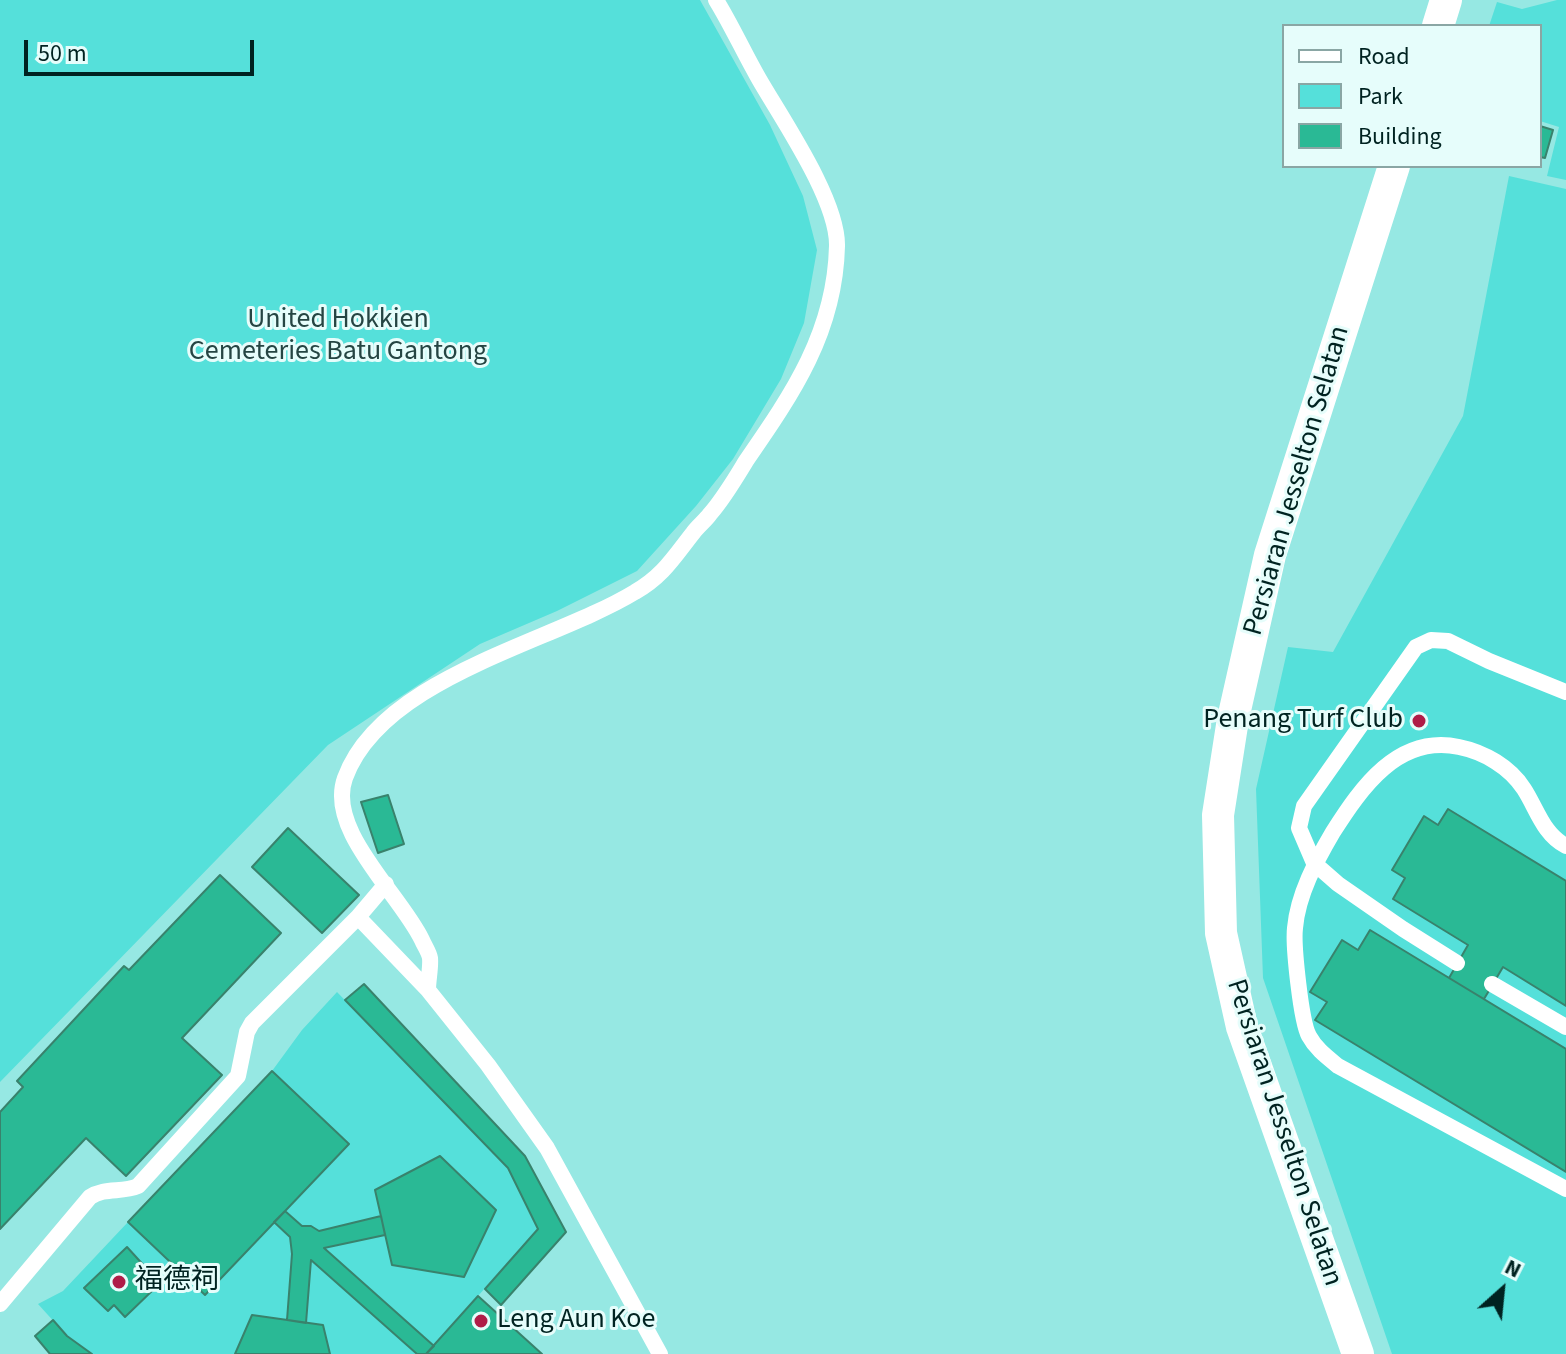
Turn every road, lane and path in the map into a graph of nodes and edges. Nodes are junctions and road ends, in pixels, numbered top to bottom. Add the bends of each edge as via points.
1 (716, 0) edge
2 (1446, 0) edge
3 (1439, 24) edge
4 (1393, 168) edge
5 (1566, 692) edge
6 (1566, 846) edge
7 (1314, 863) junction
8 (386, 884) junction
9 (358, 917) junction
10 (1457, 963) dead end
11 (1492, 984) dead end
12 (428, 990) junction
13 (1566, 1027) edge
14 (1566, 1189) edge
15 (0, 1304) edge
16 (660, 1354) edge
17 (1358, 1354) edge

1 - 8 lane via 820,186 831,217 837,244 820,338 763,437 665,571 580,620 452,675 375,731 354,758 341,805 359,847
2 - 3 street
4 - 17 street, Persiaran Jesselton Selatan via 1270,555 1233,719 1218,815 1221,933 1242,1027
5 - 7 lane via 1448,641 1431,640 1416,647 1304,806 1299,828
6 - 7 lane via 1549,833 1514,776 1482,754 1436,744 1410,751 1358,792
7 - 10 lane
7 - 14 lane via 1295,927 1307,1032 1318,1050 1338,1066
8 - 9 lane
8 - 12 lane via 430,957
9 - 12 lane
9 - 15 lane via 252,1023 238,1076 138,1186 98,1191 90,1197
11 - 13 lane
12 - 16 lane via 547,1148

